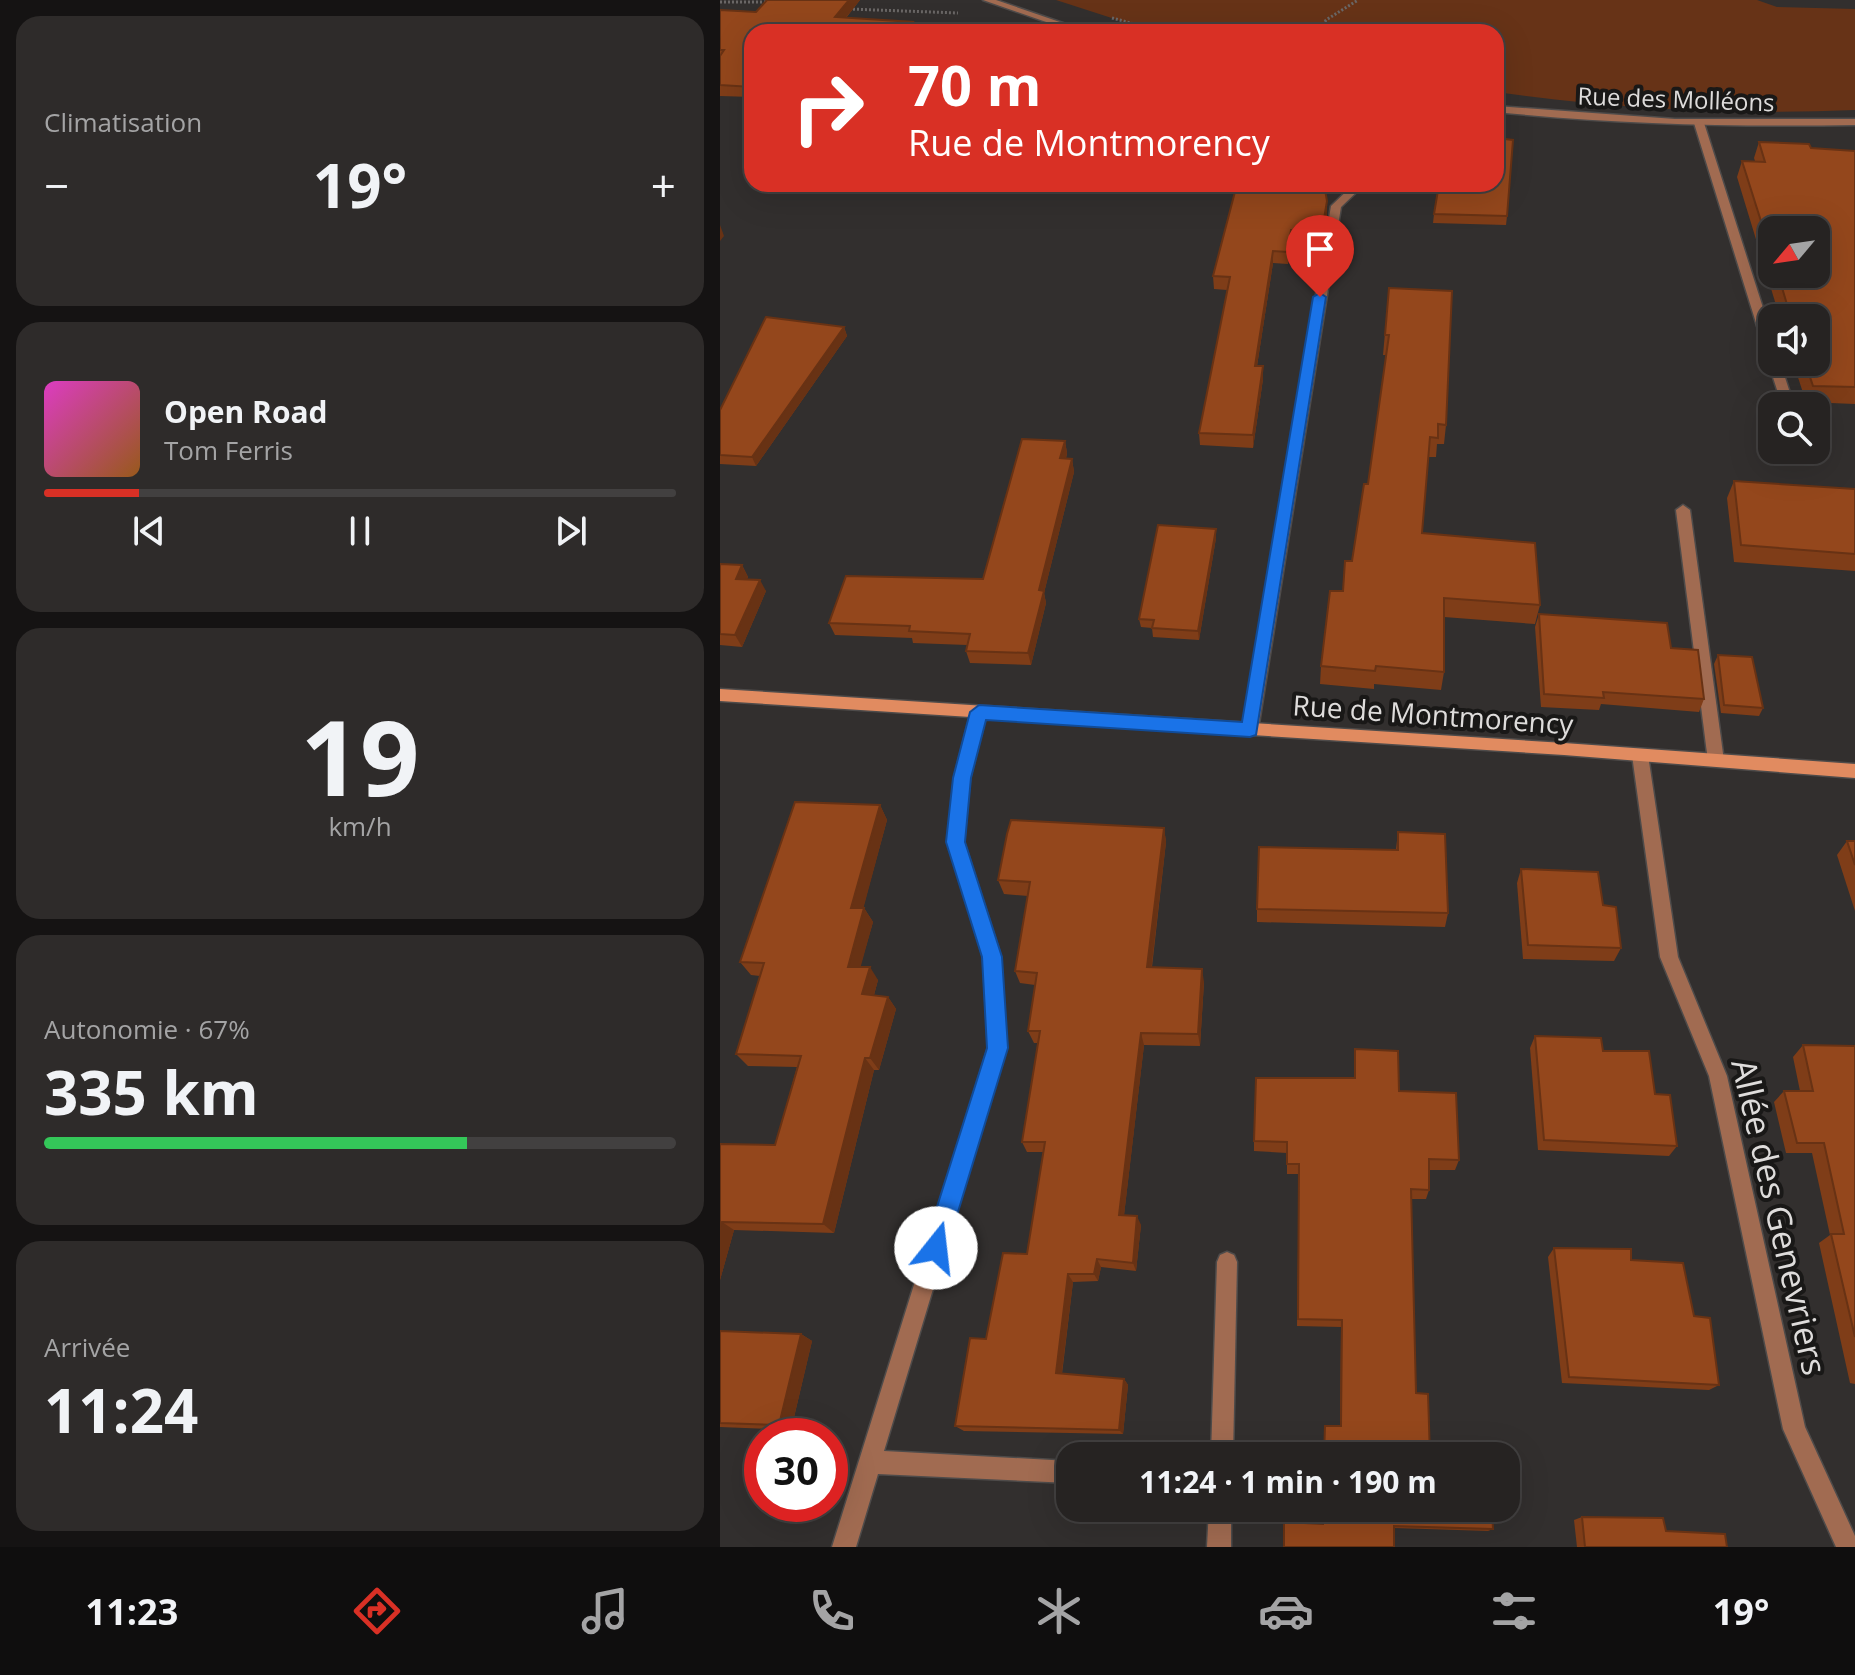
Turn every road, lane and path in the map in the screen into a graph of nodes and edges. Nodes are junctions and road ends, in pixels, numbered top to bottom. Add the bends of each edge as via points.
1 (1358, 0) edge
2 (720, 2) edge
3 (777, 2) edge
4 (992, 2) edge
5 (837, 8) edge
6 (1059, 24) edge
7 (1324, 24) edge
8 (1504, 110) edge
9 (1855, 122) edge
10 (1699, 123) junction
11 (1351, 192) edge
12 (1758, 311) edge
13 (1683, 510) dead end
14 (720, 695) edge
15 (979, 712) junction
16 (1250, 730) junction
17 (1640, 755) junction
18 (1716, 761) junction
19 (1855, 771) edge
20 (1227, 1262) dead end
21 (1222, 1442) edge
22 (871, 1462) junction
23 (1056, 1471) edge
24 (1220, 1522) edge
25 (844, 1547) edge
26 (1219, 1547) edge
27 (1848, 1547) edge

1 - 7 path
2 - 3 path
4 - 5 path via 971,12 942,14
4 - 6 street
8 - 10 street, Rue des Molléons
9 - 10 street, Rue des Molléons
10 - 12 street
11 - 16 street via 1336,206
13 - 18 street
14 - 15 street, Rue de Montmorency
15 - 16 street, Rue de Montmorency
15 - 22 street via 962,778 956,842 992,957 997,1048
16 - 17 street, Rue de Montmorency
17 - 18 street, Rue de Montmorency
17 - 27 street, Allée des Genevriers via 1669,957 1718,1076 1794,1429
18 - 19 street, Rue de Montmorency
20 - 21 street
22 - 23 street
22 - 25 street
24 - 26 street

